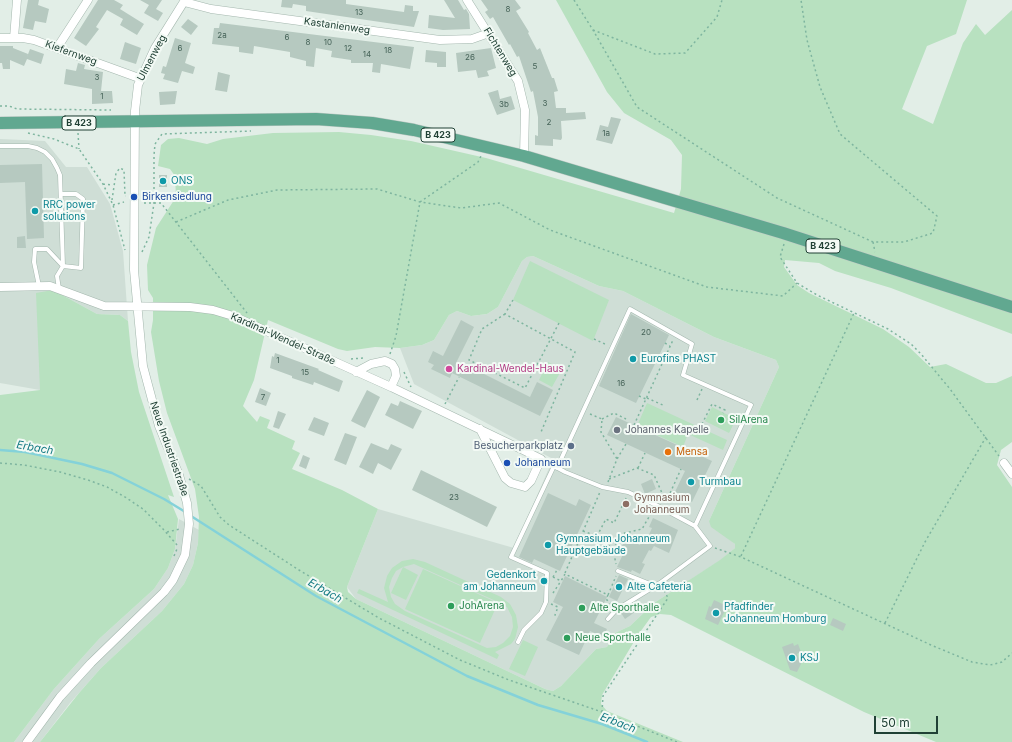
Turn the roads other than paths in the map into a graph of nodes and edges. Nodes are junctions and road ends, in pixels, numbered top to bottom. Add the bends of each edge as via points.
1 (17, 0) edge
2 (88, 0) edge
3 (467, 0) edge
4 (185, 1) edge
5 (489, 33) junction
6 (0, 38) edge
7 (14, 38) junction
8 (57, 48) junction
9 (140, 78) junction
10 (135, 122) junction
11 (0, 123) edge
12 (0, 146) edge
13 (524, 156) junction
14 (60, 194) junction
15 (63, 266) junction
16 (39, 286) junction
17 (0, 287) edge
18 (59, 288) junction
19 (136, 307) junction
20 (1012, 307) edge
21 (356, 372) junction
22 (392, 387) junction
23 (480, 429) junction
24 (540, 459) junction
25 (1004, 463) road end
26 (556, 467) junction
27 (1012, 474) edge
28 (695, 526) junction
29 (618, 571) road end
30 (655, 586) junction
31 (608, 619) dead end
32 (518, 642) dead end
33 (27, 742) edge

1 - 7 street
2 - 8 street
3 - 5 street, Fichtenweg
4 - 5 street, Kastanienweg via 216,10 440,40 467,39
4 - 9 street, Ulmenweg via 155,48
5 - 13 street, Fichtenweg via 521,90 525,110
6 - 7 street, Kiefernweg
7 - 8 street, Kiefernweg via 34,40
8 - 9 street, Kiefernweg
9 - 10 street, Ulmenweg via 136,94
10 - 11 main road, B 423
10 - 13 main road, B 423 via 279,119 348,121 414,130
10 - 19 street, Neue Industriestraße
12 - 14 lane via 28,146 45,152 52,159 60,175
13 - 20 main road, B 423 via 783,233
14 - 15 lane
14 - 15 lane via 76,194 83,200 81,268
15 - 16 lane via 47,249 35,249 34,262
15 - 18 lane via 57,276
16 - 17 street, Kardinal-Wendel-Straße
16 - 18 street, Kardinal-Wendel-Straße
18 - 19 street, Kardinal-Wendel-Straße via 104,306
19 - 21 street, Kardinal-Wendel-Straße via 190,307 213,310 250,323
19 - 33 street, Neue Industriestraße via 143,366 159,426 179,475 187,503 189,524 185,555 173,580 154,603 81,674 60,697
21 - 22 street, Kardinal-Wendel-Straße
21 - 22 street via 385,356 395,369 396,376
22 - 23 street, Kardinal-Wendel-Straße
23 - 24 street, Kardinal-Wendel-Straße
23 - 24 street via 500,471 511,483 525,487 531,481
24 - 26 lane
25 - 27 street
26 - 28 lane via 604,487 628,492
26 - 28 lane via 630,309 692,344 683,374 751,405
26 - 32 lane via 511,557 547,573 546,602 541,613 524,630
28 - 30 lane via 710,546
29 - 30 lane
30 - 31 lane via 616,610

